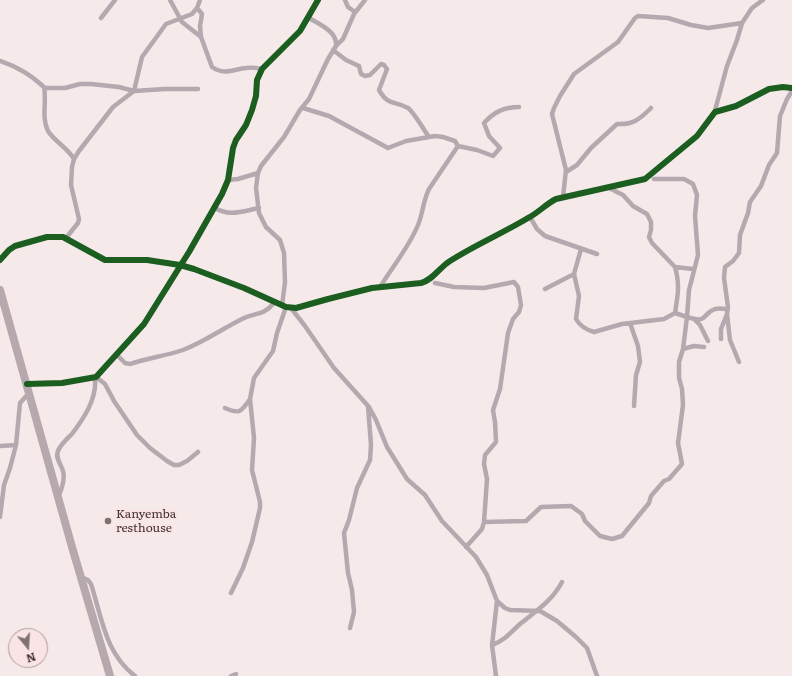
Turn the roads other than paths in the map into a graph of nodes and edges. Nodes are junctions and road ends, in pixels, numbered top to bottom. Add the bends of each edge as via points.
1 (115, 0) edge
2 (170, 0) edge
3 (200, 0) edge
4 (318, 0) edge
5 (345, 0) edge
6 (365, 0) edge
7 (763, 0) edge
8 (197, 8) junction
9 (355, 12) junction
10 (101, 18) dead end
11 (309, 18) junction
12 (179, 19) junction
13 (742, 23) junction
14 (201, 37) junction
15 (334, 48) junction
16 (0, 61) edge
17 (262, 69) junction
18 (44, 88) junction
19 (792, 88) edge
20 (198, 89) dead end
21 (134, 91) junction
22 (792, 91) edge
23 (519, 107) dead end
24 (303, 108) junction
25 (651, 108) dead end
26 (714, 114) junction
27 (429, 137) junction
28 (458, 146) junction
29 (74, 159) junction
30 (258, 172) junction
31 (566, 172) junction
32 (654, 179) dead end
33 (228, 180) junction
34 (609, 188) junction
35 (563, 197) junction
36 (215, 208) junction
37 (259, 208) junction
38 (530, 217) junction
39 (66, 238) junction
40 (582, 249) junction
41 (0, 251) edge
42 (597, 254) dead end
43 (4, 256) junction
44 (0, 260) edge
45 (180, 265) junction
46 (675, 267) junction
47 (693, 269) junction
48 (574, 274) junction
49 (435, 283) dead end
50 (380, 287) junction
51 (545, 289) dead end
52 (0, 290) edge
53 (274, 303) junction
54 (286, 307) junction
55 (727, 312) junction
56 (675, 313) junction
57 (687, 317) junction
58 (695, 320) junction
59 (630, 323) junction
60 (721, 339) dead end
61 (708, 341) dead end
62 (704, 347) dead end
63 (683, 349) junction
64 (116, 354) junction
65 (739, 362) dead end
66 (95, 378) junction
67 (27, 384) junction
68 (29, 393) junction
69 (250, 399) junction
70 (367, 405) junction
71 (634, 406) dead end
72 (225, 408) dead end
73 (16, 445) junction
74 (0, 446) edge
75 (198, 452) dead end
76 (58, 497) junction
77 (0, 511) edge
78 (0, 517) edge
79 (484, 522) junction
80 (466, 547) junction
81 (81, 577) junction
82 (562, 582) dead end
83 (231, 593) dead end
84 (496, 601) junction
85 (538, 610) junction
86 (350, 628) dead end
87 (492, 644) junction
88 (110, 676) edge
89 (135, 676) edge
90 (496, 676) edge
91 (597, 676) edge

1 - 10 street
2 - 12 street
3 - 8 street
4 - 11 street
5 - 9 street via 348,7
6 - 9 street
7 - 13 street via 752,8
8 - 12 street via 192,14
8 - 14 street via 202,14
9 - 15 street via 343,39
11 - 15 street via 332,34 336,39
11 - 17 street via 296,36
12 - 14 street
12 - 21 street via 167,23 144,54
13 - 26 street via 725,71
13 - 31 street via 708,28 668,18 636,17 618,42 575,73 554,108 553,119
14 - 17 street via 214,69 228,72 247,68
15 - 24 street
15 - 27 street via 346,60 359,66 361,74 365,76 370,75 381,64 384,65 387,69 379,90 381,94 385,100 408,109
16 - 18 street via 23,72
17 - 33 street via 257,80 255,102 233,148
18 - 21 street via 91,84
18 - 29 street via 44,116 47,127
19 - 26 street via 769,89 746,102
20 - 21 street
21 - 29 street via 107,114
22 - 55 street via 780,116 778,153 750,202 748,216 740,235 739,252 725,268
23 - 28 street via 507,107 492,114 484,123 489,136 500,148 493,156
24 - 27 street via 329,116 388,148 406,141
24 - 30 street
25 - 31 street via 629,124 617,124 591,148 578,165
26 - 34 street via 697,136 649,177 642,181
27 - 28 street via 443,137 454,141
28 - 50 street via 428,189 418,225
29 - 39 street via 71,185 79,219
30 - 33 street
30 - 37 street via 256,188
31 - 35 street
32 - 47 street via 684,179 695,188 698,255
33 - 36 street
34 - 35 street
34 - 46 street via 623,195 633,206 647,214 651,222 649,237 652,244
35 - 38 street via 548,203
36 - 37 street via 223,213
36 - 45 street
37 - 54 street via 260,217 266,227 280,240 282,246
38 - 40 street via 545,236
38 - 50 street via 450,261 425,282
39 - 43 street via 58,236 31,240 15,246
39 - 45 street via 105,260 147,260
40 - 42 street
40 - 48 street
41 - 43 street
43 - 44 street
45 - 53 street via 244,288
45 - 64 street via 144,324
46 - 47 street
46 - 56 street via 679,280
47 - 57 street
48 - 51 street
48 - 59 street via 580,296 576,319 581,326 594,332
49 - 79 street via 454,287 484,288 514,282 518,287 521,305 508,333 500,389 493,410 496,442 485,455 487,479
50 - 54 street via 296,308
52 - 67 highway
53 - 54 street
53 - 64 street via 266,312 242,319 182,350 127,365
54 - 69 street via 273,351 254,378
54 - 70 street via 305,326 334,368
55 - 58 street via 717,308 705,318
55 - 60 street via 722,325
55 - 65 street via 730,340
56 - 57 street
56 - 59 street via 664,319
57 - 58 street
57 - 63 street
58 - 61 street
59 - 71 street via 638,346 640,362 636,375
62 - 63 street
63 - 79 street via 679,362 683,405 678,443 682,464 651,496 649,503 622,536 600,536 585,522 582,514 571,506 541,507 526,521 521,522
64 - 66 street
66 - 67 street via 62,383
66 - 75 street via 105,384 137,436 168,461 179,466
66 - 76 street via 95,389 88,408 58,451 57,457 63,474
67 - 68 highway
68 - 73 street via 20,403
68 - 76 highway
69 - 72 street via 238,412
69 - 83 street via 254,438 252,470 260,508 252,542 241,574
70 - 80 street via 387,447 407,479 425,495 442,521
70 - 86 street via 370,460 357,488 344,533 354,612
73 - 74 street
73 - 77 street via 4,485
76 - 81 highway
77 - 78 street
79 - 80 street via 482,530
80 - 84 street via 487,575
81 - 88 highway
81 - 89 street via 90,584 113,652
82 - 85 street
84 - 85 street via 510,610
84 - 87 street
85 - 87 street via 507,637
85 - 91 street via 557,621 583,644 592,658
87 - 90 street

